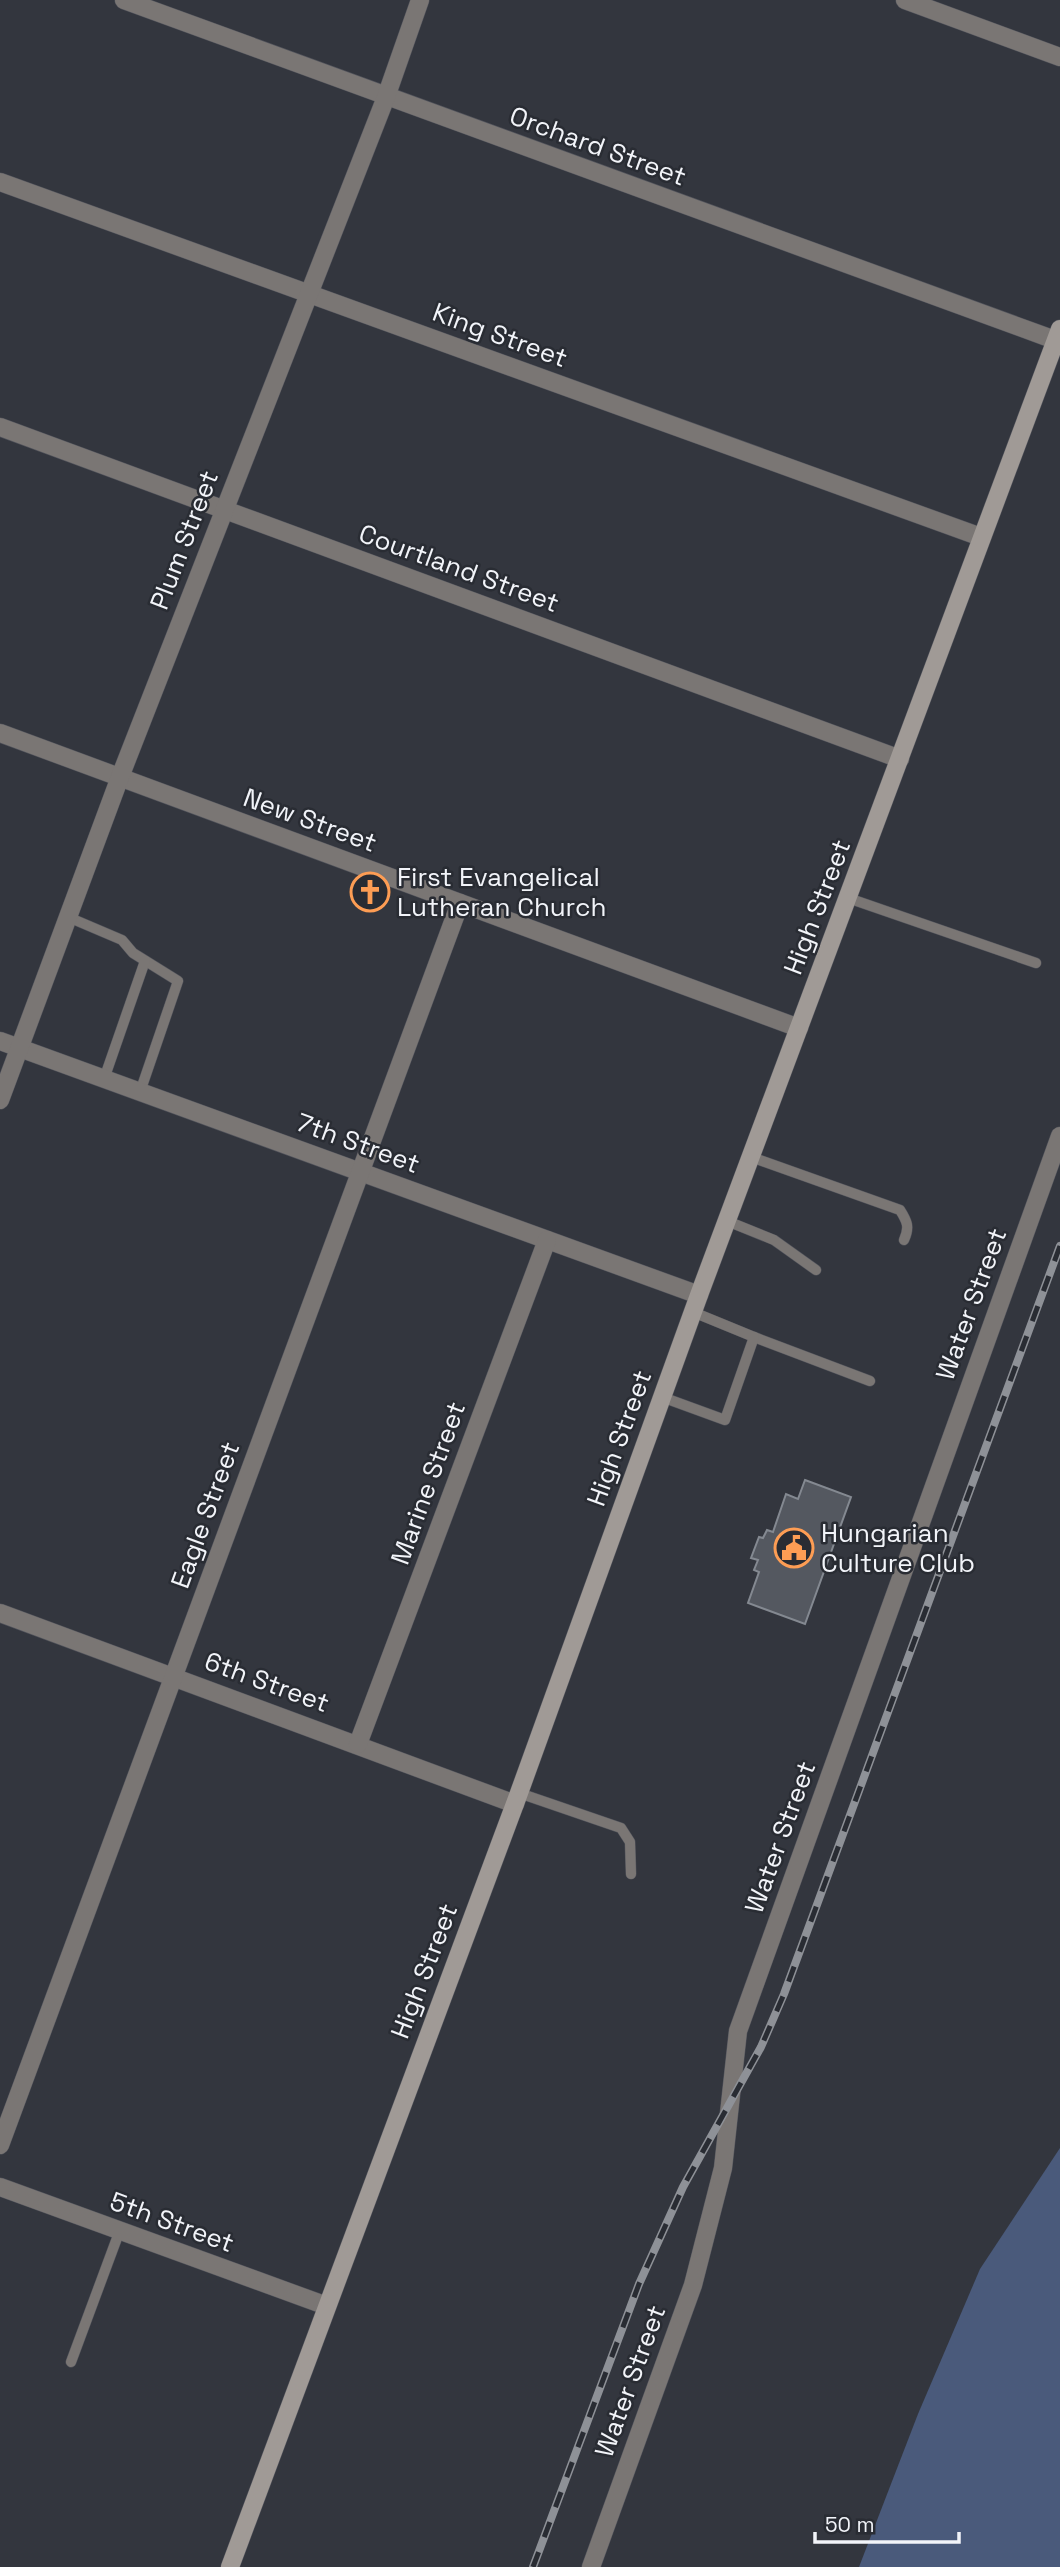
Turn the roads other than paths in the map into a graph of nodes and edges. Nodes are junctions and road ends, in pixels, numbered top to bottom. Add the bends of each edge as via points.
1 (124, 0) edge
2 (421, 0) edge
3 (905, 0) edge
4 (1060, 57) edge
5 (386, 97) junction
6 (0, 182) edge
7 (309, 294) junction
8 (1057, 334) edge
9 (0, 426) edge
10 (224, 509) junction
11 (981, 537) junction
12 (0, 733) edge
13 (900, 759) junction
14 (120, 778) junction
15 (848, 898) junction
16 (460, 903) junction
17 (68, 917) junction
18 (145, 961) junction
19 (1036, 963) dead end
20 (799, 1028) junction
21 (0, 1041) edge
22 (20, 1049) junction
23 (104, 1079) junction
24 (140, 1092) junction
25 (0, 1100) edge
26 (1060, 1136) edge
27 (751, 1157) junction
28 (360, 1172) junction
29 (727, 1221) junction
30 (547, 1240) junction
31 (904, 1240) dead end
32 (816, 1270) dead end
33 (696, 1303) junction
34 (754, 1337) junction
35 (870, 1381) dead end
36 (662, 1397) junction
37 (0, 1613) edge
38 (174, 1676) junction
39 (358, 1744) junction
40 (517, 1798) junction
41 (631, 1874) dead end
42 (0, 2145) edge
43 (0, 2187) edge
44 (120, 2230) junction
45 (327, 2306) junction
46 (71, 2362) dead end
47 (230, 2567) edge
48 (590, 2567) edge

1 - 5 street, Orchard Street
2 - 5 street, Plum Street
3 - 4 street
5 - 7 street, Plum Street
5 - 8 street, Orchard Street
6 - 7 street, King Street
7 - 10 street, Plum Street
7 - 11 street, King Street
8 - 11 street, High Street
9 - 10 street, Courtland Street
10 - 13 street, Courtland Street
10 - 14 street, Plum Street
11 - 13 street, High Street
12 - 14 street, New Street
13 - 15 street, High Street
14 - 16 street, New Street
14 - 17 street, Plum Street
15 - 19 lane
15 - 20 street, High Street
16 - 20 street, New Street
16 - 28 street, Eagle Street
17 - 18 lane via 122,940
17 - 22 street, Plum Street
18 - 23 lane
18 - 24 lane via 178,981
20 - 27 street, High Street
21 - 22 street, 7th Street
22 - 23 street, 7th Street
22 - 25 street, Plum Street
23 - 24 street, 7th Street
24 - 28 street, 7th Street
26 - 48 street, Water Street via 738,2031 723,2168 693,2285
27 - 29 street, High Street
27 - 31 lane via 900,1210 909,1231
28 - 30 street, 7th Street
28 - 38 street, Eagle Street
29 - 32 lane via 774,1240
29 - 33 street, High Street
30 - 33 street, 7th Street
30 - 39 street, Marine Street
33 - 34 lane
33 - 36 street, High Street
34 - 35 lane
34 - 36 lane via 725,1420
36 - 40 street, High Street
37 - 38 street, 6th Street
38 - 39 street, 6th Street
38 - 42 street, Eagle Street
39 - 40 street, 6th Street
40 - 41 lane via 621,1828 630,1842
40 - 45 street, High Street
43 - 44 street, 5th Street
44 - 45 street, 5th Street
44 - 46 lane
45 - 47 street, High Street

